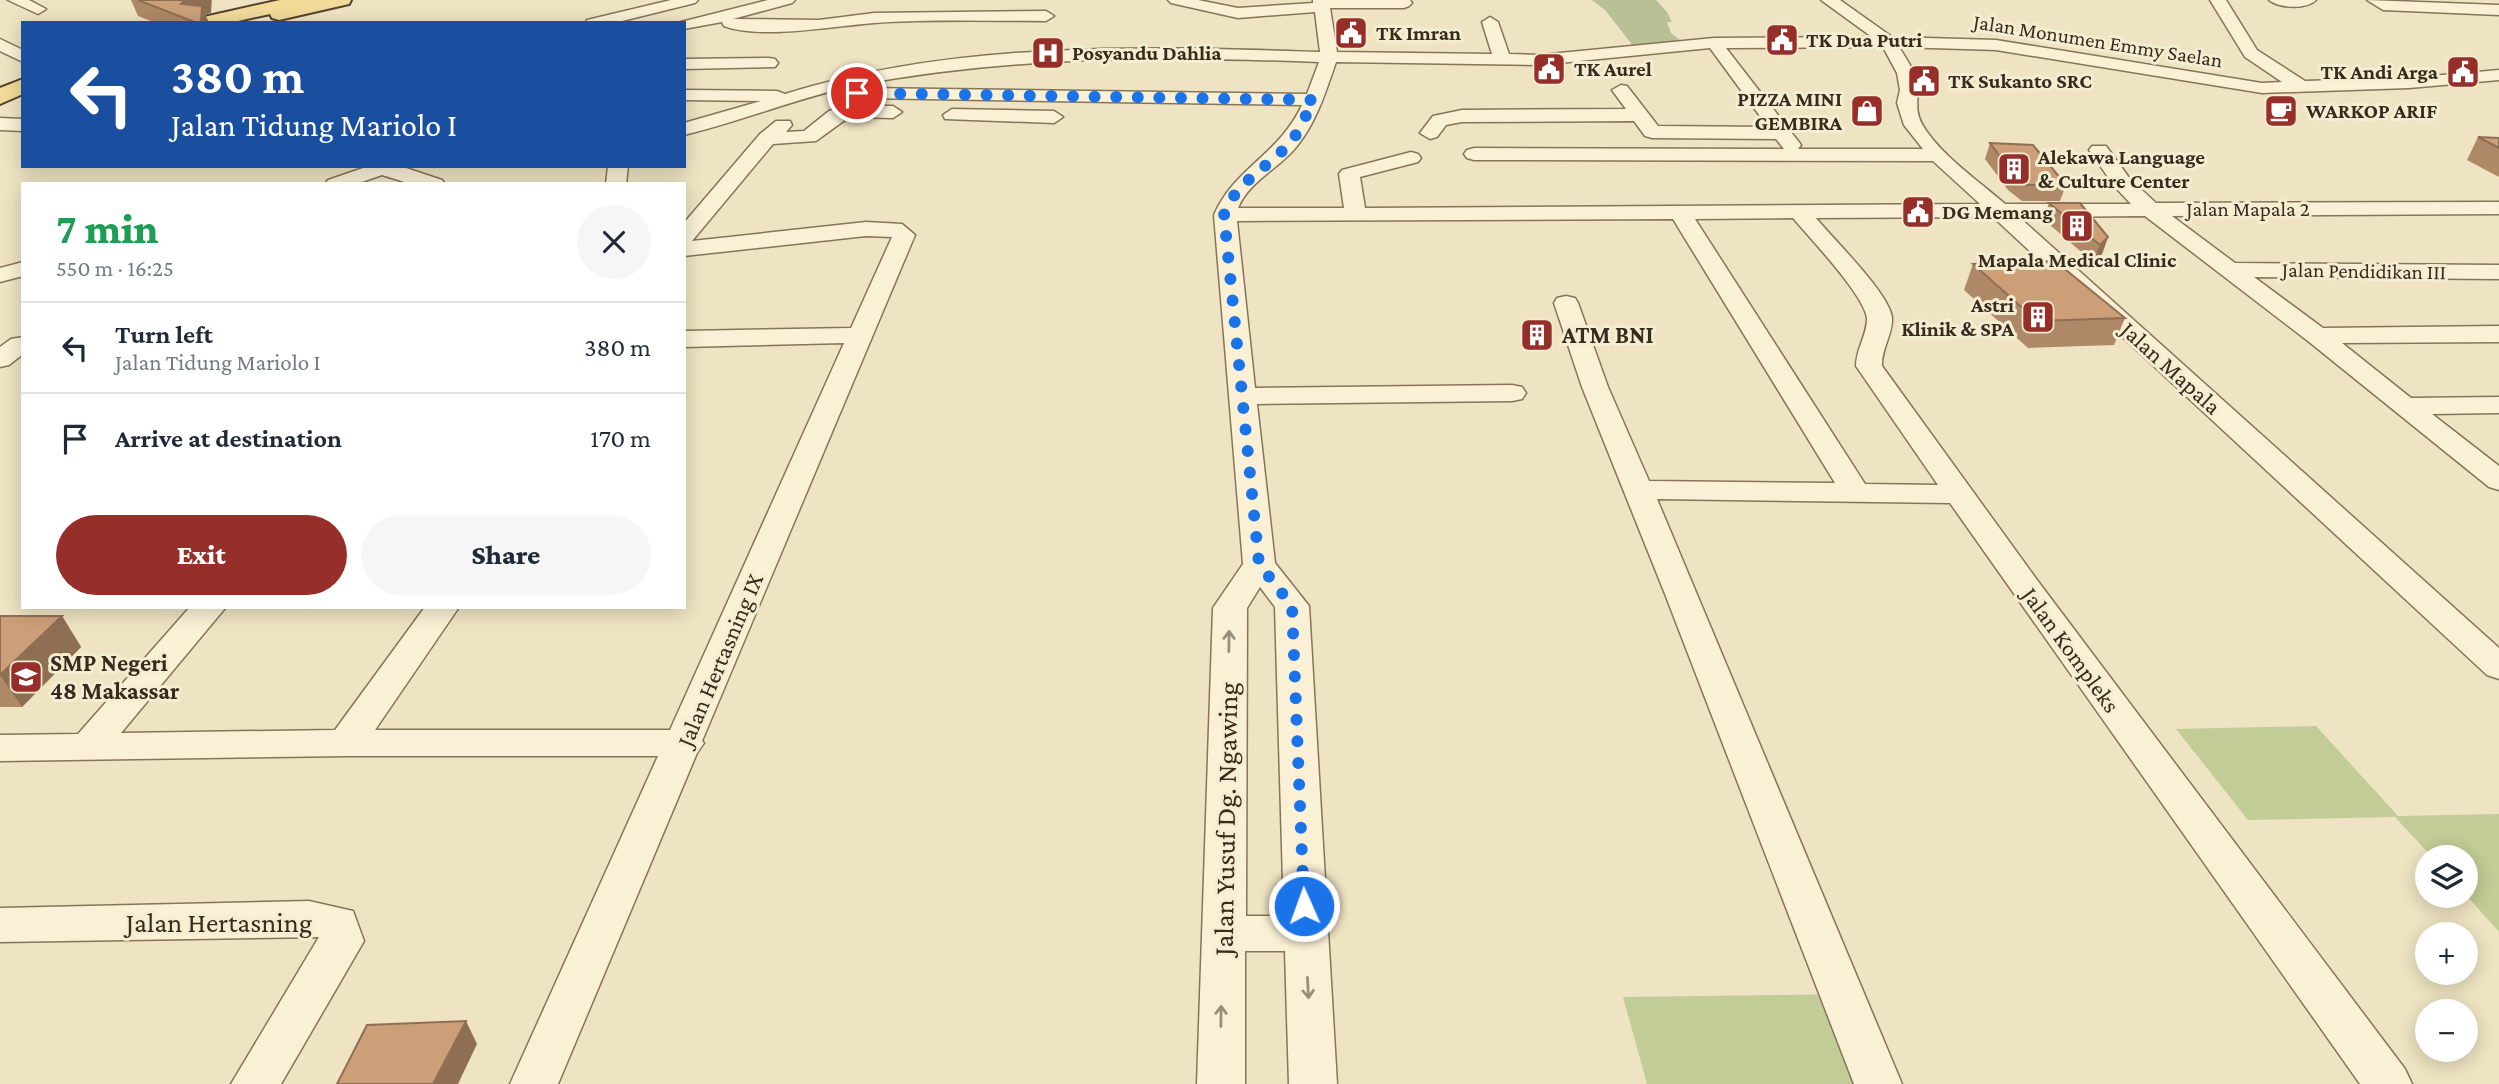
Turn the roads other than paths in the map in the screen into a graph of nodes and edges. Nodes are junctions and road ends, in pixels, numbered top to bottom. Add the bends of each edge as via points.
1 (15, 0) edge
2 (304, 0) edge
3 (342, 0) edge
4 (787, 0) edge
5 (967, 0) edge
6 (1176, 0) edge
7 (1280, 0) edge
8 (1829, 0) edge
9 (2218, 0) edge
10 (2277, 0) edge
11 (2308, 0) edge
12 (688, 1) edge
13 (2379, 2) edge
14 (0, 3) edge
15 (1404, 3) dead end
16 (1319, 5) edge
17 (38, 9) dead end
18 (2499, 10) edge
19 (878, 12) edge
20 (1052, 15) edge
21 (956, 17) junction
22 (727, 18) junction
23 (211, 21) edge
24 (249, 21) edge
25 (602, 21) edge
26 (1490, 22) dead end
27 (686, 24) edge
28 (759, 26) junction
29 (1421, 41) dead end
30 (1888, 42) junction
31 (1714, 43) junction
32 (0, 44) edge
33 (21, 56) edge
34 (1329, 57) junction
35 (1420, 60) junction
36 (1502, 61) junction
37 (769, 63) dead end
38 (686, 64) edge
39 (21, 70) edge
40 (2499, 75) edge
41 (2466, 78) junction
42 (0, 79) edge
43 (21, 86) edge
44 (2303, 88) junction
45 (826, 89) junction
46 (1621, 90) dead end
47 (2499, 91) edge
48 (686, 94) edge
49 (0, 97) edge
50 (796, 97) junction
51 (1314, 100) junction
52 (910, 113) dead end
53 (936, 114) dead end
54 (1639, 115) junction
55 (1061, 117) dead end
56 (0, 124) edge
57 (21, 125) edge
58 (686, 129) edge
59 (1652, 132) junction
60 (1430, 133) dead end
61 (1780, 133) junction
62 (767, 138) junction
63 (2099, 150) dead end
64 (1474, 155) dead end
65 (1938, 155) junction
66 (1667, 156) junction
67 (1802, 156) junction
68 (1411, 158) dead end
69 (383, 168) edge
70 (389, 168) edge
71 (341, 182) edge
72 (429, 182) edge
73 (2499, 208) edge
74 (1997, 209) junction
75 (1797, 210) junction
76 (2150, 210) junction
77 (1679, 211) junction
78 (1355, 212) junction
79 (1224, 215) junction
80 (686, 235) edge
81 (686, 249) edge
82 (21, 270) edge
83 (2229, 270) junction
84 (2499, 272) edge
85 (0, 275) edge
86 (1566, 303) dead end
87 (2499, 334) edge
88 (860, 335) junction
89 (2317, 337) junction
90 (686, 339) edge
91 (1512, 393) dead end
92 (1243, 396) junction
93 (2499, 405) edge
94 (2404, 406) junction
95 (2499, 481) edge
96 (1638, 491) junction
97 (1857, 494) junction
98 (1961, 494) junction
99 (1259, 564) junction
100 (207, 609) edge
101 (441, 609) edge
102 (2499, 667) edge
103 (346, 743) junction
104 (685, 743) junction
105 (89, 747) junction
106 (0, 748) edge
107 (0, 925) edge
108 (1305, 933) junction
109 (1222, 934) junction
110 (255, 1084) edge
111 (534, 1084) edge
112 (1221, 1084) edge
113 (1313, 1084) edge
114 (1878, 1084) edge
115 (2388, 1084) edge

1 - 14 street
1 - 17 street
2 - 23 main road
3 - 24 main road
4 - 22 street
5 - 21 street
6 - 16 street via 1227,12
7 - 16 street
8 - 30 street
9 - 44 street via 2252,53
10 - 11 street
12 - 22 street
12 - 25 street
13 - 18 street
15 - 16 street
16 - 34 street
19 - 20 street
19 - 21 street
19 - 28 street
19 - 28 street via 851,22
20 - 21 street
22 - 27 street
22 - 28 street via 738,26
26 - 36 street
29 - 35 street
30 - 31 street, Jalan Monumen Emmy Saelan
30 - 44 street, Jalan Monumen Emmy Saelan via 1996,45 2227,84
30 - 65 street, Jalan Mapala via 1906,73 1906,103 1913,125
31 - 36 street, Jalan Monumen Emmy Saelan
31 - 61 street
32 - 33 street
34 - 35 street, Jalan Monumen Emmy Saelan
34 - 45 street, Jalan Monumen Emmy Saelan via 1067,49
34 - 51 street
35 - 36 street, Jalan Monumen Emmy Saelan
37 - 38 street
39 - 42 main road
40 - 41 street, Jalan Monumen Emmy Saelan
41 - 44 street, Jalan Monumen Emmy Saelan
41 - 47 street
43 - 49 main road
45 - 50 street
45 - 51 street
45 - 62 street
46 - 54 street
48 - 50 street
50 - 58 street via 746,115
51 - 79 street via 1291,142 1244,184
52 - 62 street via 847,111 836,114 809,137
53 - 55 street
54 - 59 street
54 - 60 street via 1462,116 1440,120
56 - 57 street
59 - 61 street
59 - 66 street
61 - 67 street
62 - 80 street
63 - 76 street, Jalan Pendidikan III via 2122,183
64 - 66 street
65 - 67 street
65 - 74 street, Jalan Mapala
66 - 67 street
68 - 78 street via 1349,174
69 - 71 street
70 - 72 street
73 - 76 street, Jalan Mapala 2
74 - 75 street, Jalan Mapala 2
74 - 76 street, Jalan Mapala 2
74 - 102 street, Jalan Mapala
75 - 77 street, Jalan Mapala 2
75 - 98 street, Jalan Kompleks via 1881,312 1881,325 1867,352 1869,366
76 - 83 street, Jalan Pendidikan III
77 - 78 street, Jalan Mapala 2
77 - 97 street
78 - 79 street, Jalan Mapala 2
79 - 92 street
81 - 88 street, Jalan Hertasning IX via 894,229 904,235
82 - 85 street
83 - 84 street, Jalan Pendidikan III
83 - 89 street, Jalan Pendidikan III
86 - 96 street
87 - 89 street
88 - 90 street
88 - 104 street, Jalan Hertasning IX
89 - 94 street, Jalan Pendidikan III
91 - 92 street
92 - 99 street
93 - 94 street
94 - 95 street, Jalan Pendidikan III
96 - 97 street
96 - 114 street
97 - 98 street
98 - 115 street, Jalan Kompleks
99 - 108 street via 1292,606
109 -> 99 street, Jalan Yusuf Dg. Ngawing via 1230,608
100 - 105 street
101 - 103 street
103 - 104 street
103 - 105 street
104 - 111 street, Jalan Hertasning IX
105 - 106 street
107 - 110 street, Jalan Hertasning via 309,918 338,923 342,941
108 - 109 street
108 -> 113 street
112 -> 109 street, Jalan Yusuf Dg. Ngawing

